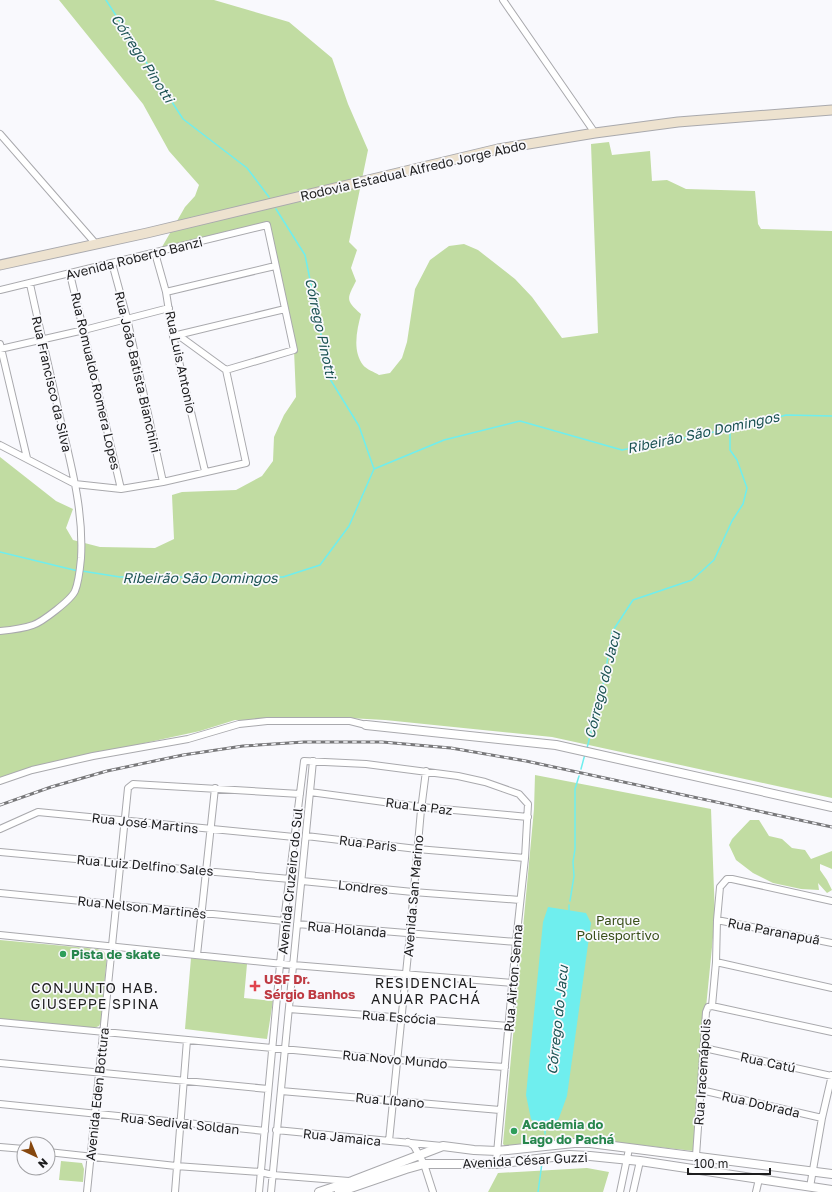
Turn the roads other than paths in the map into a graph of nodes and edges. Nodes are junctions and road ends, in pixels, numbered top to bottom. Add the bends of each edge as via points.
1 (503, 0) edge
2 (832, 110) edge
3 (595, 133) junction
4 (0, 134) edge
5 (96, 244) junction
6 (155, 253) junction
7 (112, 263) junction
8 (0, 265) edge
9 (275, 266) junction
10 (70, 274) junction
11 (30, 284) junction
12 (0, 290) edge
13 (166, 292) junction
14 (169, 308) junction
15 (285, 309) junction
16 (127, 318) junction
17 (84, 330) junction
18 (176, 336) junction
19 (42, 340) junction
20 (0, 347) edge
21 (226, 370) junction
22 (0, 445) edge
23 (27, 458) junction
24 (205, 471) junction
25 (163, 482) junction
26 (75, 484) junction
27 (121, 489) junction
28 (0, 631) edge
29 (366, 724) joint
30 (313, 762) junction
31 (426, 771) junction
32 (0, 781) edge
33 (215, 788) junction
34 (310, 792) junction
35 (300, 794) junction
36 (832, 806) edge
37 (421, 807) junction
38 (528, 817) junction
39 (125, 821) junction
40 (0, 829) edge
41 (210, 829) junction
42 (306, 836) junction
43 (294, 837) junction
44 (417, 849) junction
45 (0, 852) edge
46 (525, 858) junction
47 (121, 863) junction
48 (206, 871) junction
49 (290, 879) junction
50 (302, 881) junction
51 (413, 892) junction
52 (0, 893) edge
53 (520, 900) junction
54 (832, 901) edge
55 (116, 904) junction
56 (202, 913) junction
57 (717, 920) junction
58 (284, 922) junction
59 (297, 924) junction
60 (410, 934) junction
61 (0, 935) edge
62 (516, 942) junction
63 (832, 943) edge
64 (112, 946) junction
65 (197, 955) junction
66 (716, 962) junction
67 (281, 963) junction
68 (293, 964) junction
69 (405, 975) junction
70 (513, 983) junction
71 (832, 988) edge
72 (712, 1006) junction
73 (289, 1009) junction
74 (402, 1018) junction
75 (0, 1022) edge
76 (509, 1026) junction
77 (103, 1032) junction
78 (832, 1032) edge
79 (187, 1040) junction
80 (272, 1048) junction
81 (704, 1048) junction
82 (285, 1049) junction
83 (398, 1060) junction
84 (0, 1063) edge
85 (505, 1067) junction
86 (99, 1073) junction
87 (832, 1076) edge
88 (184, 1081) junction
89 (268, 1089) junction
90 (700, 1090) junction
91 (281, 1091) junction
92 (394, 1101) junction
93 (0, 1104) edge
94 (500, 1110) junction
95 (95, 1114) junction
96 (822, 1118) junction
97 (180, 1122) junction
98 (276, 1130) junction
99 (265, 1131) junction
100 (389, 1141) junction
101 (408, 1142) junction
102 (442, 1146) junction
103 (0, 1147) edge
104 (16, 1148) edge
105 (629, 1149) junction
106 (431, 1150) junction
107 (498, 1151) junction
108 (56, 1153) edge
109 (418, 1155) junction
110 (90, 1156) junction
111 (696, 1156) junction
112 (627, 1160) junction
113 (640, 1161) junction
114 (424, 1164) junction
115 (434, 1164) junction
116 (496, 1164) junction
117 (176, 1166) junction
118 (812, 1171) junction
119 (260, 1172) junction
120 (832, 1174) edge
121 (273, 1175) junction
122 (759, 1179) junction
123 (352, 1181) junction
124 (810, 1187) junction
125 (832, 1190) edge
126 (87, 1192) edge
127 (175, 1192) edge
128 (259, 1192) edge
129 (271, 1192) edge
130 (319, 1192) edge
131 (339, 1192) edge
132 (433, 1192) edge
133 (620, 1192) edge
134 (633, 1192) edge
135 (756, 1192) edge

1 - 3 street
2 - 3 main road, Rodovia Estadual Alfredo Jorge Abdo via 678,122
3 - 5 main road, Rodovia Estadual Alfredo Jorge Abdo via 458,158
4 - 5 street
5 - 8 main road, Rodovia Estadual Alfredo Jorge Abdo
6 - 7 street, Avenida Roberto Banzi
6 - 9 street, Avenida Roberto Banzi via 267,225
6 - 13 street, Rua Luis Antonio
7 - 10 street, Avenida Roberto Banzi
7 - 16 street, Rua João Batista Bianchini
9 - 13 street
9 - 15 street
10 - 11 street, Avenida Roberto Banzi
10 - 17 street, Rua Romualdo Romera Lopes
11 - 12 street, Avenida Roberto Banzi
11 - 19 street, Rua Francisco da Silva
13 - 14 street, Rua Luis Antonio
14 - 16 street
14 - 18 street, Rua Luis Antonio
15 - 18 street
15 - 21 street via 294,350
16 - 17 street
16 - 25 street, Rua João Batista Bianchini
17 - 19 street
17 - 27 street, Rua Romualdo Romera Lopes
18 - 21 street
18 - 24 street, Rua Luis Antonio
19 - 20 street
19 - 26 street, Rua Francisco da Silva
20 - 23 street
21 - 24 street via 246,462
22 - 23 street
23 - 26 street
24 - 25 street
25 - 27 street
26 - 27 street
26 - 28 street, Rua Francisco da Silva via 81,544 78,582 72,596 34,625
29 - 32 street via 350,721 267,721 239,724 188,739 32,770
29 - 36 street via 556,744
30 - 31 street via 366,764
30 - 34 street, Avenida Cruzeiro do Sul
30 - 35 street, Avenida Cruzeiro do Sul via 304,761
31 - 37 street, Avenida San Marino
31 - 38 street, Rua Airton Senna via 485,782 519,794 528,804
33 - 35 street
33 - 39 street, Avenida Eden Bottura via 133,784 128,788
33 - 41 street
34 - 37 street, Rua La Paz
34 - 42 street, Avenida Cruzeiro do Sul
35 - 43 street, Avenida Cruzeiro do Sul
37 - 38 street, Rua La Paz
37 - 44 street, Avenida San Marino
38 - 46 street, Rua Airton Senna
39 - 40 street, Rua José Martins via 38,812
39 - 41 street, Rua José Martins
39 - 47 street, Avenida Eden Bottura
41 - 43 street, Rua José Martins
41 - 48 street
42 - 44 street, Rua Paris
42 - 50 street, Avenida Cruzeiro do Sul
43 - 49 street, Avenida Cruzeiro do Sul
44 - 46 street, Rua Paris
44 - 51 street, Avenida San Marino
45 - 47 street, Rua Luiz Delfino Sales
46 - 53 street, Rua Airton Senna
47 - 48 street, Rua Luiz Delfino Sales
47 - 55 street, Avenida Eden Bottura
48 - 49 street, Rua Luiz Delfino Sales
48 - 56 street
49 - 58 street, Avenida Cruzeiro do Sul
50 - 51 street, Londres
50 - 59 street, Avenida Cruzeiro do Sul
51 - 53 street, Londres
51 - 60 street, Avenida San Marino
52 - 55 street, Rua Nelson Martinês
53 - 62 street, Rua Airton Senna
54 - 57 street, Rua Iracemápolis via 727,879 720,887
55 - 56 street, Rua Nelson Martinês
55 - 64 street, Avenida Eden Bottura
56 - 58 street, Rua Nelson Martinês
56 - 65 street
57 - 63 street, Rua Paranapuã
57 - 66 street, Rua Iracemápolis
58 - 67 street, Avenida Cruzeiro do Sul
59 - 60 street, Rua Holanda
59 - 68 street, Avenida Cruzeiro do Sul
60 - 62 street, Rua Holanda
60 - 69 street, Avenida San Marino
61 - 64 street
62 - 70 street, Rua Airton Senna
64 - 65 street
64 - 77 street, Avenida Eden Bottura
65 - 67 street
66 - 71 street
66 - 72 street, Rua Iracemápolis
67 - 68 street
67 - 80 street, Avenida Cruzeiro do Sul
68 - 69 street
68 - 73 street, Avenida Cruzeiro do Sul
69 - 70 street
69 - 74 street, Avenida San Marino
70 - 76 street, Rua Airton Senna
72 - 78 street
72 - 81 street, Rua Iracemápolis via 708,1006 706,1012
73 - 74 street, Rua Escócia
73 - 82 street, Avenida Cruzeiro do Sul
74 - 76 street, Rua Escócia
74 - 83 street, Avenida San Marino
75 - 77 street, Rua Novo Mundo
76 - 85 street, Rua Airton Senna
77 - 79 street, Rua Novo Mundo
77 - 86 street, Avenida Eden Bottura
79 - 80 street, Rua Novo Mundo
79 - 88 street
80 - 82 street, Rua Novo Mundo
80 - 89 street, Avenida Cruzeiro do Sul
81 - 87 street, Rua Catú
81 - 90 street, Rua Iracemápolis
82 - 83 street, Rua Novo Mundo
82 - 91 street, Avenida Cruzeiro do Sul
83 - 85 street, Rua Novo Mundo
83 - 92 street, Avenida San Marino
84 - 86 street
85 - 94 street, Rua Airton Senna
86 - 88 street
86 - 95 street, Avenida Eden Bottura
87 - 96 street
88 - 89 street
88 - 97 street
89 - 99 street, Avenida Cruzeiro do Sul
90 - 96 street, Rua Dobrada
90 - 111 street, Rua Iracemápolis
91 - 92 street, Rua Líbano
91 - 98 street, Avenida Cruzeiro do Sul
92 - 94 street, Rua Líbano
92 - 100 street, Avenida San Marino
93 - 95 street, Rua Sedival Soldan
94 - 107 street, Rua Airton Senna
95 - 97 street, Rua Sedival Soldan
95 - 110 street, Avenida Eden Bottura
96 - 118 street
97 - 99 street, Rua Sedival Soldan
97 - 117 street
98 - 100 street, Rua Jamaica
98 - 121 street, Avenida Cruzeiro do Sul
99 - 119 street, Avenida Cruzeiro do Sul
100 - 101 street, Rua Jamaica
101 - 102 street, Rua Jamaica
101 - 109 street via 414,1146
102 - 106 street, Avenida César Guzzi
102 - 107 street, Avenida César Guzzi
103 - 104 street
105 - 107 street, Avenida César Guzzi via 590,1143
105 - 111 street, Avenida César Guzzi
105 - 112 street
106 - 109 street, Avenida César Guzzi
106 - 115 street via 427,1156
107 - 116 street, Rua Airton Senna
108 - 110 street
109 - 114 street
109 - 123 street, Avenida César Guzzi
110 - 117 street
110 - 126 street, Avenida Eden Bottura
111 - 118 street, Avenida César Guzzi
112 - 113 street, Avenida César Guzzi
112 - 116 street, Avenida César Guzzi via 569,1155
112 - 133 street
113 - 122 street, Avenida César Guzzi
113 - 134 street
114 - 115 street, Avenida César Guzzi
114 - 131 street, Avenida César Guzzi
114 - 132 street
115 - 116 street, Avenida César Guzzi
117 - 119 street
117 - 127 street
118 - 120 street, Avenida César Guzzi
118 - 124 street
119 - 121 street
119 - 128 street, Avenida Cruzeiro do Sul
121 - 123 street
121 - 129 street, Avenida Cruzeiro do Sul
122 - 124 street, Avenida César Guzzi
122 - 135 street
123 - 130 street, Avenida César Guzzi
124 - 125 street, Avenida César Guzzi

